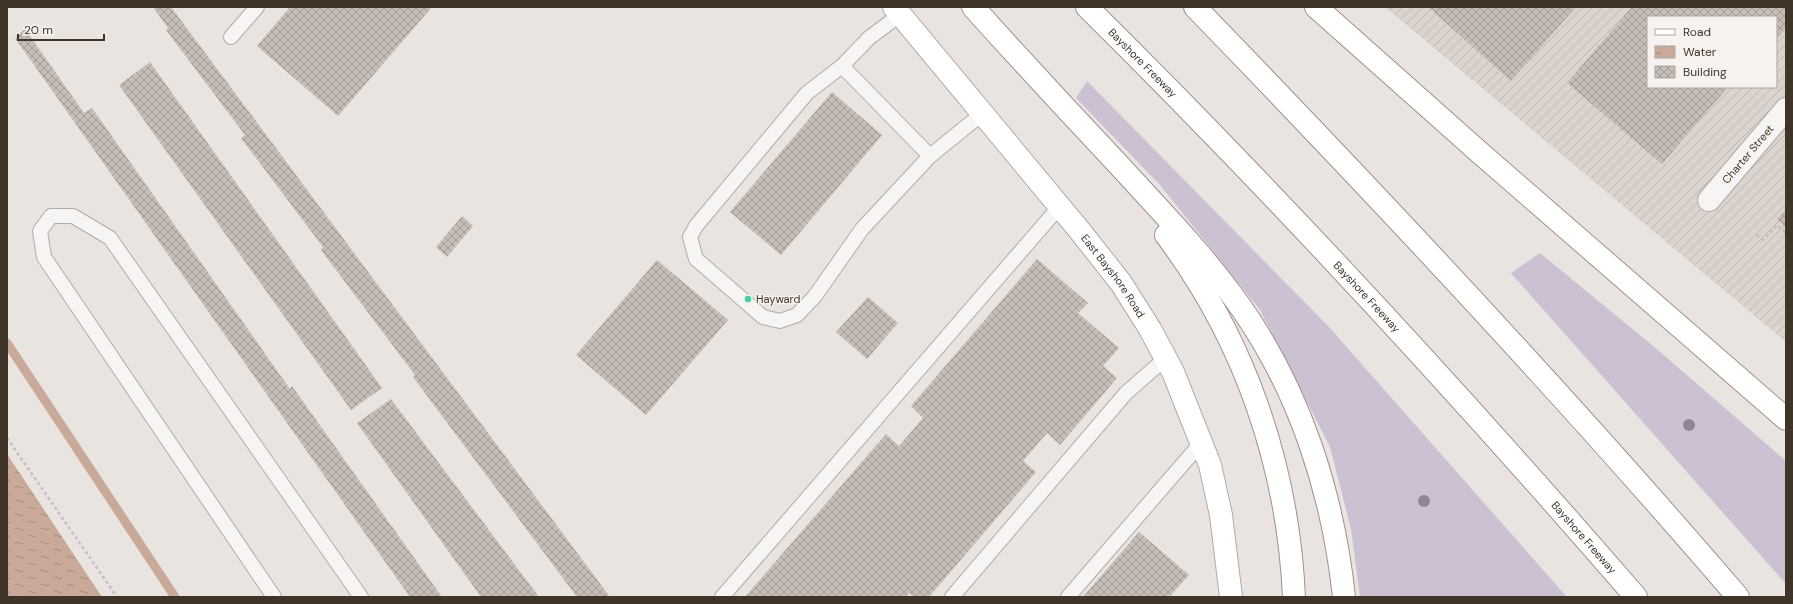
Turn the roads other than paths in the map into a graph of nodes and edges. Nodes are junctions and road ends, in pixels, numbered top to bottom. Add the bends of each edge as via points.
1 (257, 7) edge
2 (973, 7) edge
3 (1087, 7) edge
4 (1195, 7) edge
5 (1316, 7) edge
6 (898, 11) edge
7 (231, 37) dead end
8 (842, 66) junction
9 (1029, 69) junction
10 (1786, 108) edge
11 (983, 113) junction
12 (930, 156) junction
13 (1709, 200) dead end
14 (1060, 206) junction
15 (1166, 358) junction
16 (1786, 419) edge
17 (1201, 443) junction
18 (274, 597) edge
19 (362, 597) edge
20 (722, 597) edge
21 (952, 597) edge
22 (1068, 597) edge
23 (1231, 597) edge
24 (1294, 597) edge
25 (1344, 597) edge
26 (1636, 597) edge
27 (1738, 597) edge

1 - 7 lane
2 - 9 main road
3 - 26 main road, Bayshore Freeway via 1350,279 1479,419
4 - 27 main road via 1412,232 1539,370
5 - 16 main road
6 - 8 lane
6 - 11 main road, East Bayshore Road
8 - 12 lane
8 - 12 lane via 807,93 696,226 690,237 696,259 763,317 780,321 797,315 815,296 862,229
9 - 24 main road via 1167,236 1198,279 1219,316 1258,404 1271,451 1288,537
9 - 25 main road via 1178,228 1241,308 1268,352 1305,431 1322,480
10 - 13 street, Charter Street
11 - 12 lane
11 - 14 main road, East Bayshore Road
14 - 15 main road, East Bayshore Road via 1121,283
14 - 20 lane
15 - 17 main road, East Bayshore Road
15 - 21 lane via 1126,393
17 - 22 lane
17 - 23 main road, East Bayshore Road via 1210,465 1221,515
18 - 19 lane via 44,257 40,231 51,216 72,216 110,238

